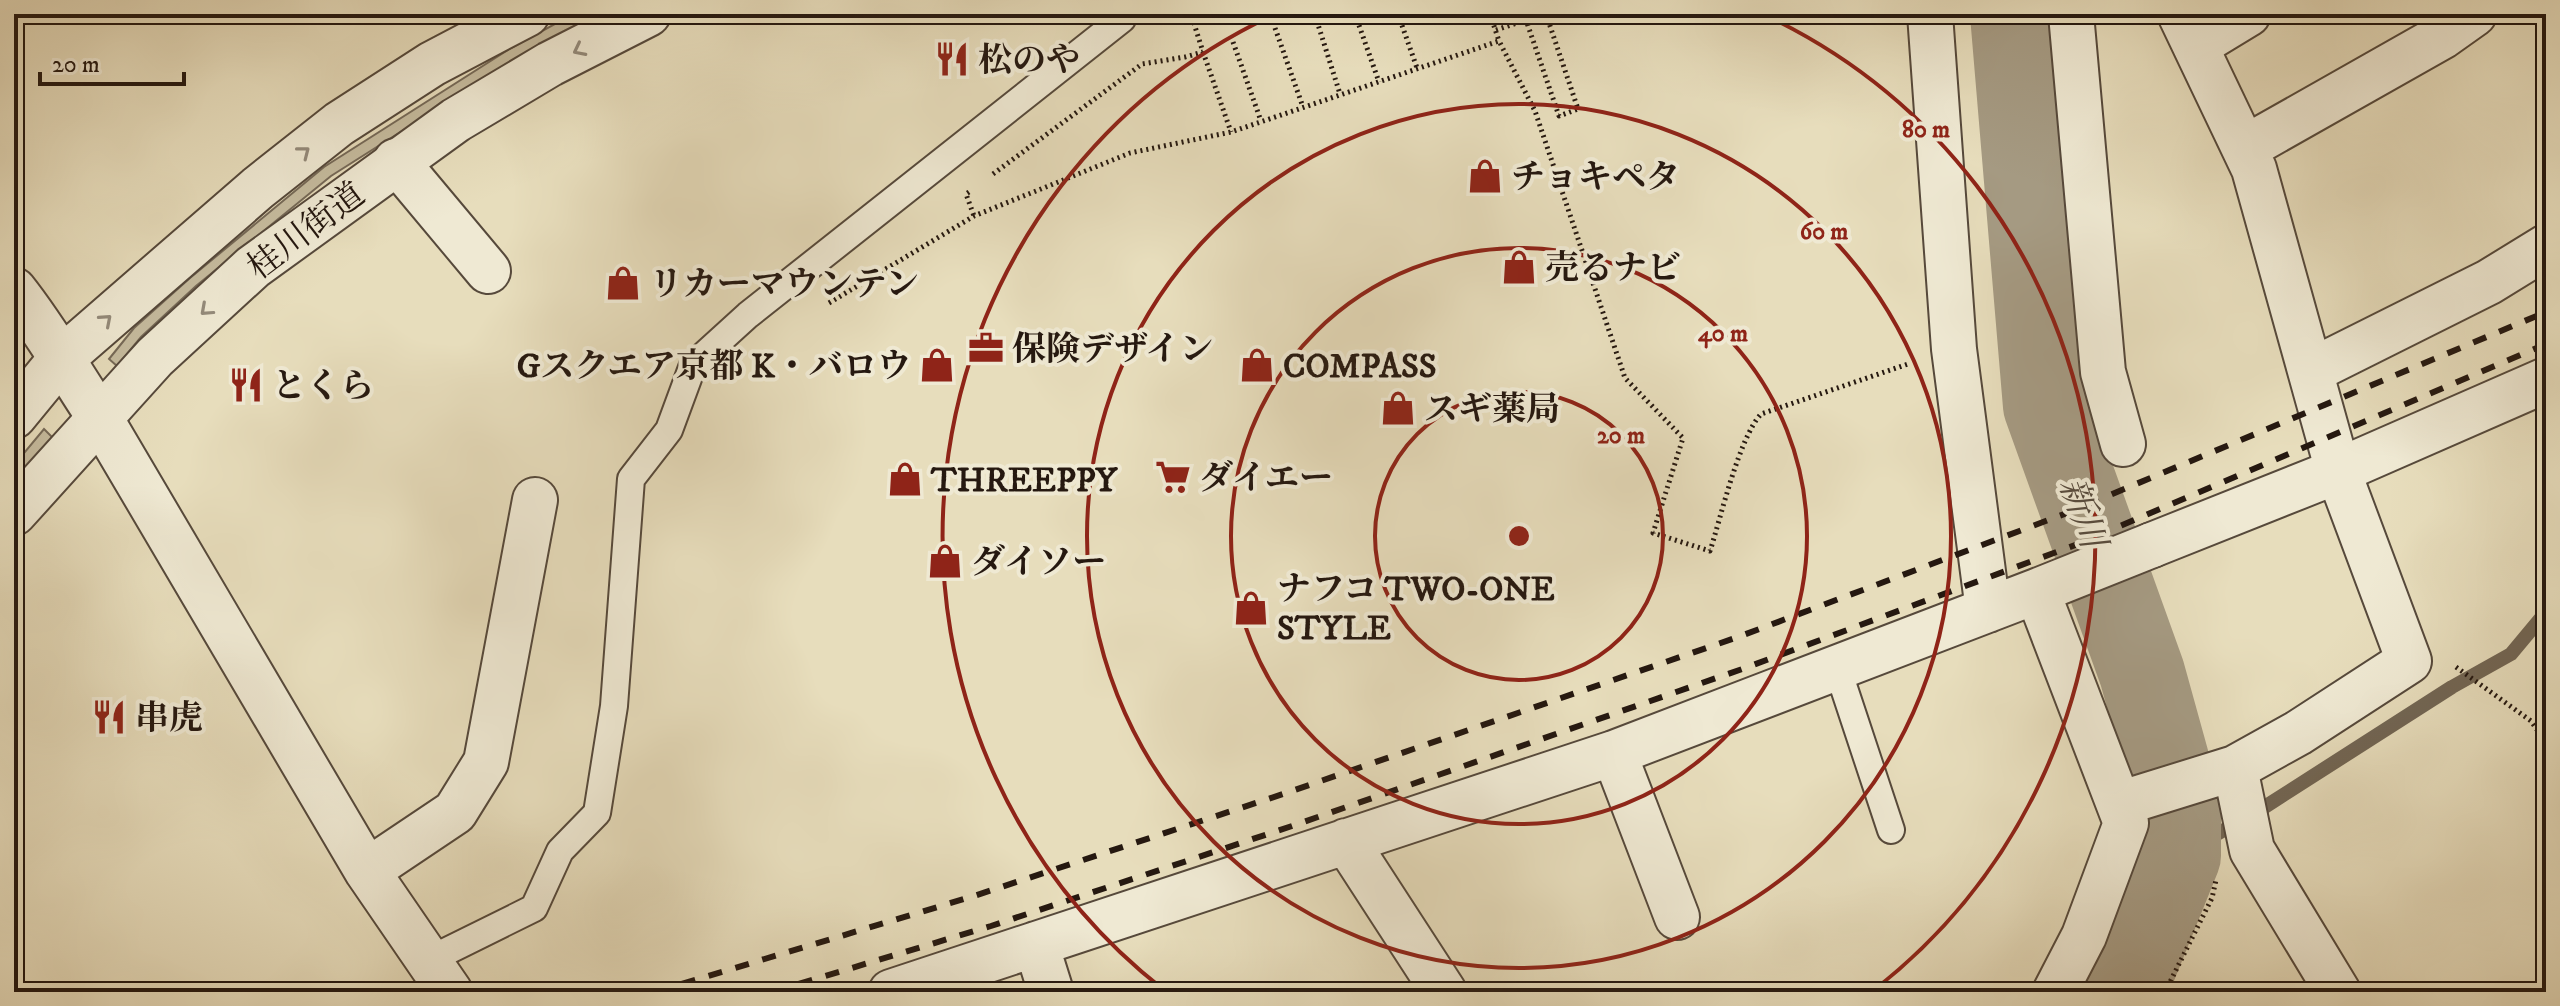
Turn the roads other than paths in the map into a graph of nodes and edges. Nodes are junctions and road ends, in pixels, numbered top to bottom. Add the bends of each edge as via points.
1 (527, 14) edge
2 (648, 14) edge
3 (1123, 14) edge
4 (1930, 14) edge
5 (2071, 14) edge
6 (2248, 14) edge
7 (2474, 14) edge
8 (2189, 29) edge
9 (2245, 148) junction
10 (396, 161) junction
11 (2546, 247) edge
12 (488, 271) dead end
13 (14, 290) edge
14 (60, 360) junction
15 (2311, 371) junction
16 (2546, 380) edge
17 (14, 416) edge
18 (100, 418) junction
19 (2123, 444) dead end
20 (2338, 471) junction
21 (535, 500) dead end
22 (14, 513) edge
23 (2037, 591) junction
24 (1988, 610) junction
25 (1837, 667) junction
26 (1614, 753) junction
27 (2230, 769) junction
28 (2126, 802) junction
29 (1891, 830) dead end
30 (1346, 841) junction
31 (367, 871) junction
32 (1677, 917) dead end
33 (1036, 944) junction
34 (439, 976) edge
35 (891, 992) edge
36 (1051, 992) edge
37 (1444, 992) edge
38 (2055, 992) edge
39 (2338, 992) edge

14 -> 1 street, 桂川街道 via 339,124 432,64
2 -> 10 street, 桂川街道 via 550,64
3 - 34 lane via 693,365 669,430 631,479 614,706 597,813 560,851 534,908
4 - 24 street via 1954,349
5 - 19 street via 2103,372
6 - 8 street
7 - 9 street
8 - 9 street
9 - 15 street
10 - 12 street
10 -> 18 street, 桂川街道 via 253,267 155,357
11 - 15 street via 2489,282
13 - 14 street
14 - 17 street, 桂川街道
14 - 18 street
15 - 20 street
16 - 20 street
18 - 22 street, 桂川街道
18 - 31 street
20 - 23 street
20 - 27 street via 2409,661 2298,733
21 - 31 street via 486,762 455,812
23 - 24 street
23 - 28 street
24 - 25 street
25 - 26 street
25 - 29 lane
26 - 30 street
26 - 32 street
27 - 28 street
27 - 39 street via 2252,850
28 - 38 street via 2126,823 2084,936
30 - 33 street
30 - 37 street
31 - 34 street
33 - 35 street
33 - 36 street

